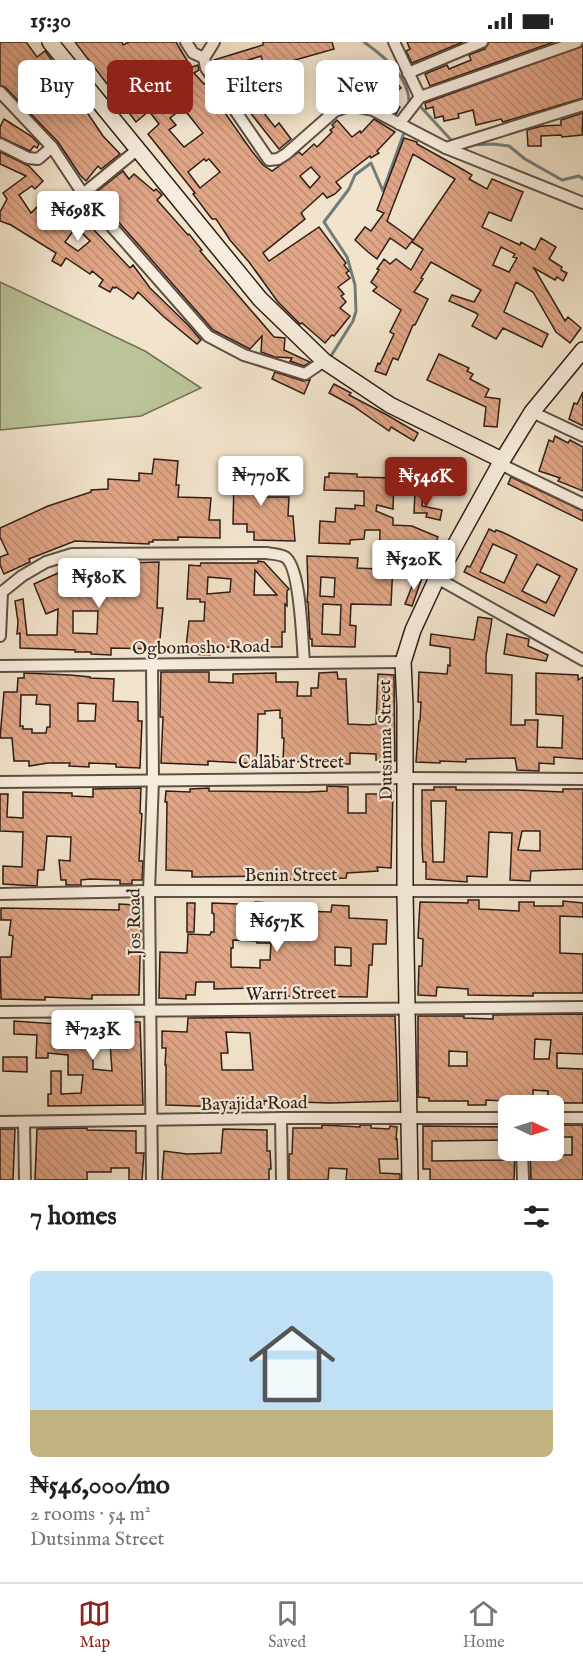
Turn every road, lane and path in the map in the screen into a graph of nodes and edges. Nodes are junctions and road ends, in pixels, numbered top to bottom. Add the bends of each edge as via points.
1 (50, 42) edge
2 (186, 42) edge
3 (214, 42) edge
4 (394, 42) edge
5 (482, 42) edge
6 (578, 42) edge
7 (204, 58) junction
8 (408, 73) junction
9 (0, 92) edge
10 (420, 97) junction
11 (583, 105) edge
12 (399, 124) junction
13 (0, 144) edge
14 (455, 145) junction
15 (52, 147) junction
16 (138, 149) junction
17 (83, 194) junction
18 (583, 203) edge
19 (583, 350) edge
20 (324, 362) junction
21 (532, 412) junction
22 (583, 436) edge
23 (501, 462) junction
24 (583, 504) edge
25 (437, 578) junction
26 (0, 636) edge
27 (583, 660) edge
28 (304, 662) junction
29 (403, 662) junction
30 (152, 665) junction
31 (0, 666) edge
32 (405, 778) junction
33 (583, 779) edge
34 (153, 780) junction
35 (0, 782) edge
36 (149, 891) junction
37 (405, 891) junction
38 (583, 891) edge
39 (0, 894) edge
40 (583, 1007) edge
41 (408, 1008) junction
42 (152, 1011) junction
43 (0, 1012) edge
44 (281, 1118) junction
45 (498, 1118) edge
46 (564, 1118) edge
47 (583, 1118) edge
48 (410, 1119) junction
49 (152, 1121) junction
50 (0, 1122) edge
51 (24, 1123) junction
52 (522, 1161) edge
53 (25, 1180) edge
54 (152, 1180) edge
55 (282, 1180) edge
56 (410, 1180) edge
57 (523, 1180) edge

1 - 16 street
2 - 7 street via 193,53
3 - 7 street
4 - 8 street
5 - 8 street
6 - 10 street
7 - 12 street via 210,76 269,160 286,154 335,111 346,107 373,110
8 - 10 street
9 - 15 street
10 - 12 street
11 - 14 street
12 - 14 street
13 - 15 street via 38,159
14 - 18 street
15 - 17 street
16 - 17 street
16 - 20 street via 260,299
17 - 20 street via 208,336 244,355 304,374
19 - 21 street, Dutsinma Street
20 - 23 street via 390,405
21 - 22 street
21 - 23 street, Dutsinma Street
23 - 24 street
23 - 25 street, Dutsinma Street
25 - 27 street
25 - 29 street, Dutsinma Street
26 - 28 street via 2,592 46,561 101,552 266,553 285,557 296,579
28 - 29 street, Ogbomosho Road
28 - 30 street, Ogbomosho Road
29 - 32 street, Dutsinma Street
30 - 31 street, Ogbomosho Road
30 - 34 street, Jos Road
32 - 33 street, Calabar Street
32 - 34 street, Calabar Street
32 - 37 street, Dutsinma Street
34 - 35 street, Calabar Street
34 - 36 street, Jos Road
36 - 37 street, Benin Street
36 - 39 street, Benin Street
36 - 42 street, Jos Road
37 - 38 street, Benin Street
37 - 41 street, Dutsinma Street
40 - 41 street, Warri Street
41 - 42 street, Warri Street
41 - 48 street, Dutsinma Street
42 - 43 street, Warri Street
42 - 49 street, Jos Road
44 - 48 street, Bayajida Road
44 - 49 street, Bayajida Road
44 - 55 street
45 - 48 street, Bayajida Road
46 - 47 street
48 - 56 street, Dutsinma Street
49 - 51 street, Bayajida Road
49 - 54 street, Jos Road
50 - 51 street, Bayajida Road
51 - 53 street
52 - 57 street

